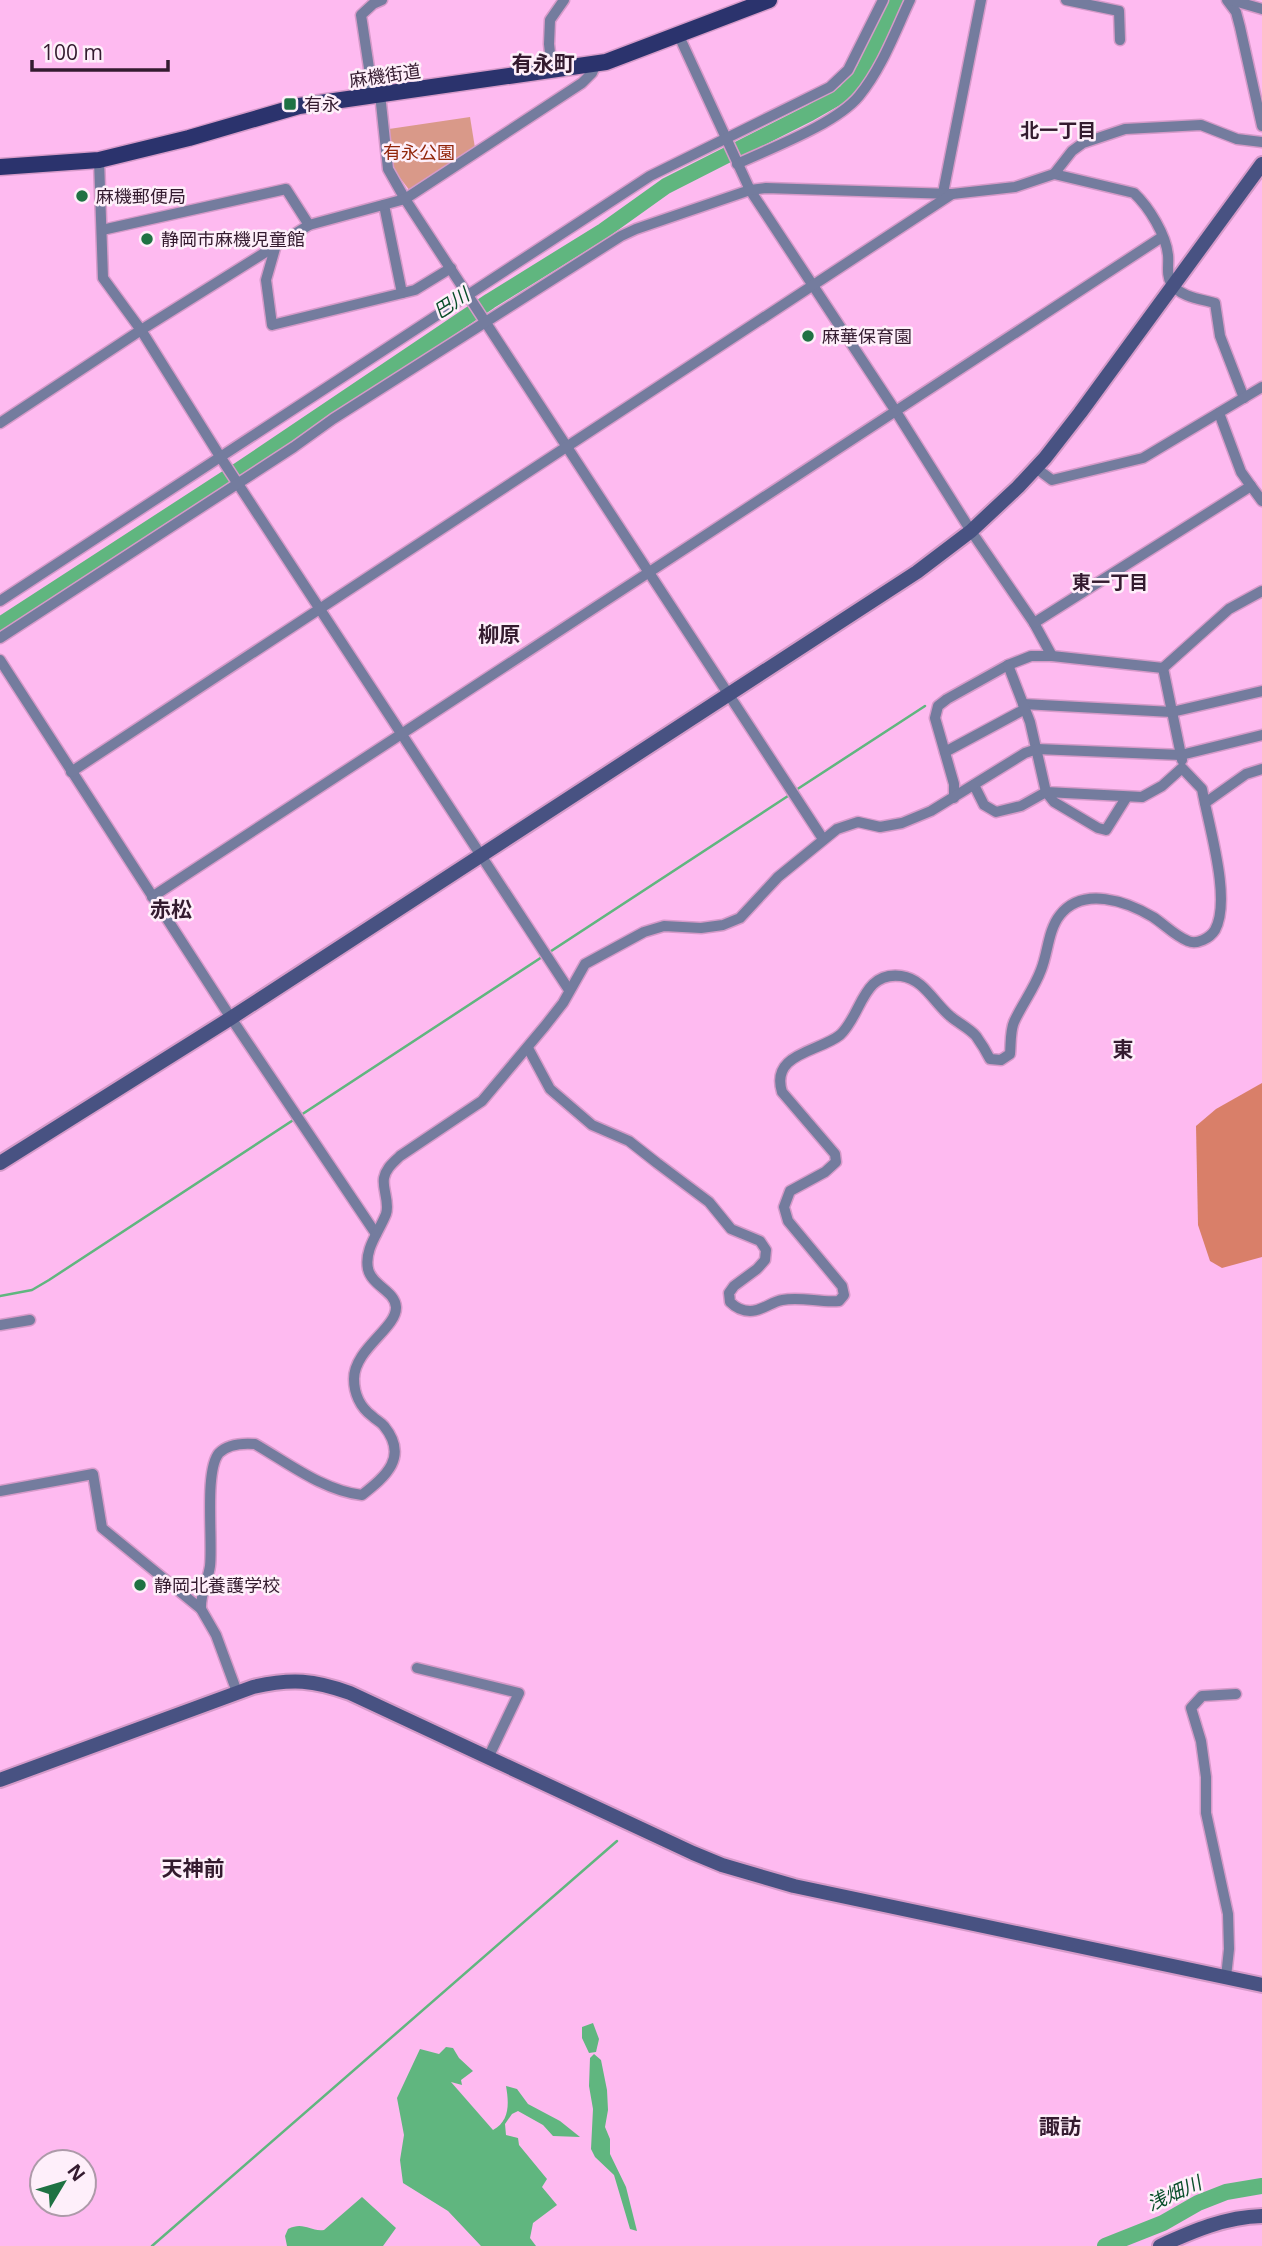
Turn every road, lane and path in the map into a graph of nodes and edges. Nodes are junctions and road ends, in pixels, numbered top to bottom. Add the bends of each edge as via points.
1 (382, 0) edge
2 (564, 0) edge
3 (769, 0) edge
4 (883, 0) edge
5 (910, 0) edge
6 (981, 0) edge
7 (1066, 0) edge
8 (1229, 0) edge
9 (1243, 2) edge
10 (1103, 4) edge
11 (1262, 9) edge
12 (679, 36) junction
13 (1120, 40) dead end
14 (596, 64) junction
15 (552, 71) junction
16 (373, 95) junction
17 (1262, 126) edge
18 (725, 138) junction
19 (1262, 142) edge
20 (99, 160) junction
21 (737, 164) junction
22 (1262, 164) edge
23 (0, 167) edge
24 (1054, 174) junction
25 (750, 190) junction
26 (948, 193) junction
27 (405, 199) junction
28 (384, 205) junction
29 (309, 225) junction
30 (102, 230) junction
31 (1163, 237) junction
32 (276, 245) junction
33 (451, 268) junction
34 (1172, 285) junction
35 (813, 287) junction
36 (402, 293) junction
37 (468, 294) junction
38 (485, 321) junction
39 (141, 330) junction
40 (1262, 387) edge
41 (1244, 398) junction
42 (895, 410) junction
43 (1219, 413) junction
44 (0, 423) edge
45 (566, 446) junction
46 (220, 458) junction
47 (1036, 468) junction
48 (237, 483) junction
49 (1251, 486) junction
50 (1262, 501) edge
51 (971, 531) junction
52 (649, 572) junction
53 (1262, 591) edge
54 (0, 601) edge
55 (319, 608) junction
56 (1034, 624) junction
57 (0, 638) edge
58 (1052, 656) junction
59 (0, 660) edge
60 (1007, 665) junction
61 (1163, 668) junction
62 (1262, 691) edge
63 (729, 694) junction
64 (1024, 706) junction
65 (1172, 712) junction
66 (401, 733) junction
67 (1262, 735) edge
68 (1037, 749) junction
69 (946, 752) junction
70 (1181, 755) junction
71 (1182, 768) junction
72 (1262, 768) edge
73 (71, 772) junction
74 (974, 786) junction
75 (1046, 792) junction
76 (954, 798) junction
77 (1126, 798) junction
78 (1205, 803) junction
79 (823, 839) junction
80 (482, 856) junction
81 (152, 897) junction
82 (569, 990) junction
83 (230, 1018) junction
84 (528, 1048) junction
85 (0, 1164) edge
86 (376, 1234) junction
87 (30, 1320) dead end
88 (0, 1325) edge
89 (0, 1491) edge
90 (201, 1609) junction
91 (417, 1668) dead end
92 (237, 1692) junction
93 (1236, 1693) dead end
94 (488, 1758) junction
95 (0, 1780) edge
96 (1226, 1977) junction
97 (1262, 1985) edge
98 (1262, 2216) edge
99 (1160, 2246) edge

1 - 16 street via 361,15
2 - 15 street via 550,20
3 - 12 main road, 麻機街道
4 - 18 street via 848,70 831,87
5 - 21 street via 873,76 849,105
6 - 26 street
7 - 10 street
8 - 9 street
8 - 17 street via 1240,27
9 - 11 street
10 - 13 street via 1119,11
12 - 14 main road, 麻機街道
12 - 18 street
14 - 15 main road, 麻機街道
14 - 27 street via 582,83
15 - 16 main road, 麻機街道
16 - 20 main road, 麻機街道 via 299,106
16 - 27 street via 388,169
18 - 21 street
18 - 37 street via 650,176
19 - 24 street via 1237,139 1200,125 1125,129 1083,143
20 - 23 main road, 麻機街道
20 - 30 street
21 - 25 street
22 - 34 street
24 - 26 street via 1015,187
24 - 31 street via 1134,193
25 - 26 street
25 - 35 street
25 - 38 street via 621,236
26 - 35 street
27 - 28 street
27 - 33 street
28 - 29 street
28 - 36 street
29 - 30 street via 286,189
29 - 32 street
30 - 39 street via 103,278
31 - 34 street
31 - 42 street
32 - 36 street via 267,280 272,326
32 - 39 street
33 - 36 street
33 - 37 street
34 - 41 street via 1187,296 1215,303 1220,336
34 - 47 street
35 - 42 street
35 - 45 street
37 - 38 street
37 - 46 street
38 - 45 street
38 - 48 street
39 - 44 street
39 - 46 street
40 - 41 street
41 - 43 street
42 - 51 street
42 - 52 street
43 - 47 street via 1143,458 1052,480
43 - 49 street via 1241,472
45 - 52 street
45 - 55 street
46 - 48 street
46 - 54 street
47 - 51 street
48 - 55 street
48 - 57 street
49 - 50 street
49 - 56 street
51 - 56 street
51 - 63 street via 917,572
52 - 63 street
52 - 66 street
53 - 61 street via 1229,609
55 - 66 street
55 - 73 street
56 - 58 street
58 - 60 street via 1031,656
58 - 61 street
59 - 73 street
60 - 64 street
60 - 69 street via 938,706 935,718
61 - 65 street
62 - 65 street
63 - 79 street
63 - 80 street
64 - 65 street
64 - 68 street
64 - 69 street
65 - 70 street
66 - 80 street
66 - 81 street
67 - 70 street
68 - 70 street
68 - 74 street
68 - 75 street
69 - 76 street
70 - 71 street
71 - 77 street via 1142,797
71 - 78 street via 1197,781
72 - 78 street
73 - 81 street
74 - 75 street via 984,805 996,812 1021,806
74 - 76 street
75 - 77 street
75 - 77 street via 1054,802 1105,830
76 - 79 street via 902,823 880,827 858,822
78 - 84 street via 1222,892 1214,933 1199,942 1188,942 1151,916 1118,901 1083,899 1059,916 1030,996 1012,1025 1010,1054 1001,1060 990,1059 975,1034 948,1014 919,982 902,976 882,977 869,987 849,1026 838,1037 804,1052 780,1074 782,1092 835,1154 835,1162 825,1172 790,1191 784,1207 788,1220 842,1286 844,1295 839,1301 781,1300 754,1311 730,1303 734,1286 767,1255 760,1241 731,1229 709,1202 629,1142 592,1125 550,1088
79 - 82 street via 740,918 701,928 664,926 637,935 585,964
80 - 82 street
80 - 83 street
81 - 83 street
82 - 84 street
83 - 85 street
83 - 86 street
84 - 86 street via 482,1101 388,1167 383,1179 387,1212
86 - 90 street via 367,1259 368,1271 396,1307 394,1319 358,1362 354,1377 357,1397 393,1441 396,1454 391,1465 383,1479 362,1495 347,1494 255,1444 227,1447 214,1462 211,1479 210,1566
87 - 88 street
89 - 90 street via 93,1474 102,1528
90 - 92 street
91 - 94 street via 519,1693
92 - 94 street via 286,1680 327,1685
92 - 95 street
93 - 96 street via 1202,1696 1191,1708 1201,1741 1206,1813 1228,1914
94 - 96 street via 743,1872
96 - 97 street
98 - 99 street via 1206,2226

